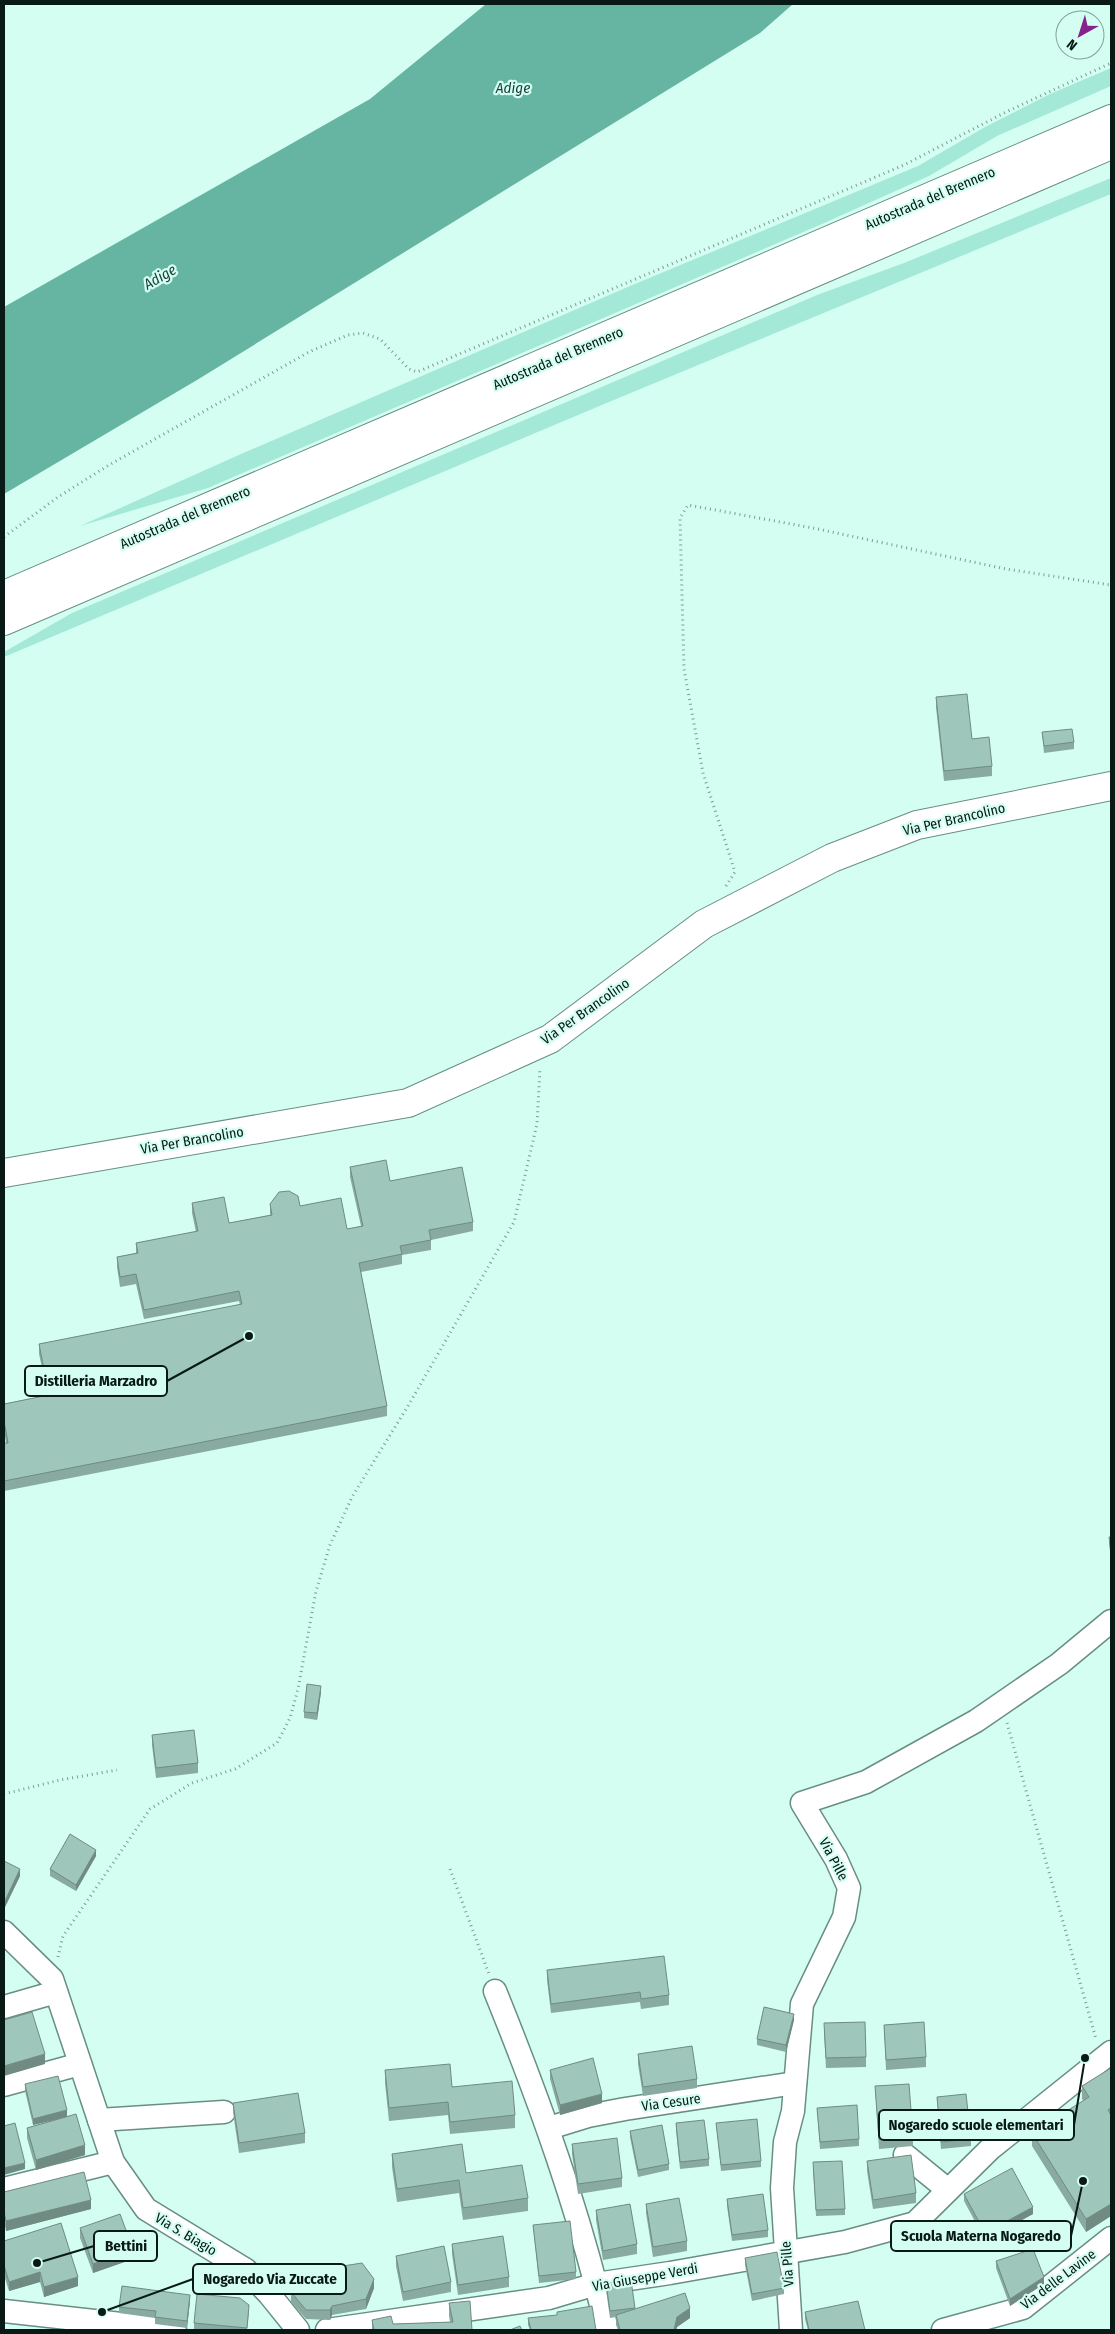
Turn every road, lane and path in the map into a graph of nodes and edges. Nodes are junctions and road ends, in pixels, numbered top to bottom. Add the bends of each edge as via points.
1 (1111, 63) edge
2 (1111, 119) edge
3 (1111, 145) edge
4 (4, 537) edge
5 (1111, 585) edge
6 (4, 595) edge
7 (4, 621) edge
8 (1111, 786) edge
9 (722, 894) dead end
10 (536, 1046) junction
11 (4, 1173) edge
12 (1111, 1621) edge
13 (1002, 1703) junction
14 (117, 1770) dead end
15 (4, 1794) edge
16 (450, 1868) dead end
17 (4, 1932) edge
18 (54, 1986) junction
19 (495, 1991) joint
20 (4, 2007) edge
21 (1106, 2055) edge
22 (80, 2064) junction
23 (795, 2083) junction
24 (4, 2085) edge
25 (224, 2112) dead end
26 (99, 2120) junction
27 (549, 2128) junction
28 (905, 2155) edge
29 (113, 2162) junction
30 (4, 2189) edge
31 (948, 2190) junction
32 (1111, 2238) edge
33 (786, 2251) junction
34 (596, 2284) junction
35 (4, 2311) edge
36 (175, 2330) edge
37 (298, 2330) edge
38 (327, 2330) edge
39 (607, 2330) edge
40 (791, 2330) edge
41 (943, 2330) edge

1 - 4 path via 1006,112 904,166 417,372 409,369 380,339 363,333 348,335 310,352 109,465
2 - 6 main road, Autostrada del Brennero
3 - 7 main road, Autostrada del Brennero
5 - 9 path via 1006,569 688,505 680,518 684,668 703,773 735,872
8 - 10 main road, Via Per Brancolino via 916,825 832,858 704,924 550,1039
10 - 11 main road, Via Per Brancolino via 408,1102
10 - 18 path via 540,1072 537,1124 514,1222 352,1497 333,1537 316,1591 290,1718 277,1743 235,1769 192,1784 150,1809 63,1936
12 - 13 street, Via Pille
13 - 21 path
13 - 23 street, Via Pille via 976,1721 866,1782 802,1803 836,1859 849,1888 844,1917 802,2004
14 - 15 path
16 - 19 path
17 - 18 street, Via S. Biagio
18 - 20 street
18 - 22 street, Via S. Biagio
19 - 27 street
21 - 31 street, Via Giuseppe Verdi via 990,2149
22 - 24 street
22 - 26 street, Via S. Biagio
23 - 27 street, Via Cesure via 625,2109
23 - 33 street, Via Pille via 793,2112 785,2142 782,2188
25 - 26 street
26 - 29 street, Via S. Biagio
27 - 34 street via 574,2201
28 - 31 street
29 - 30 street
29 - 37 street, Via S. Biagio via 146,2209 246,2270
31 - 33 street, Via Giuseppe Verdi via 915,2223 845,2242
32 - 41 street, Via delle Lavine via 1023,2308
33 - 34 street, Via Giuseppe Verdi
33 - 40 street, Via Pille
34 - 38 street, Via Giuseppe Verdi via 549,2298
34 - 39 street
35 - 36 street

